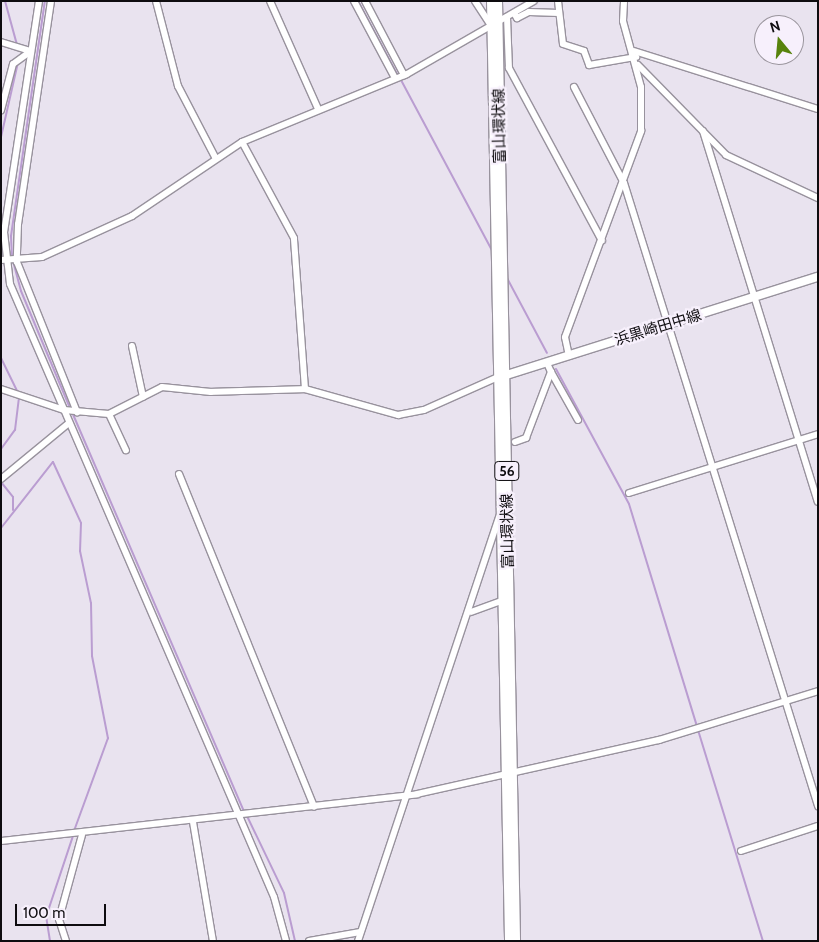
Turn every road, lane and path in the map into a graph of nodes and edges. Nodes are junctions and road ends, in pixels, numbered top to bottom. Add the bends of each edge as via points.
1 (39, 1) edge
2 (51, 1) edge
3 (156, 1) edge
4 (270, 1) edge
5 (354, 1) edge
6 (365, 1) edge
7 (475, 1) edge
8 (491, 1) edge
9 (498, 1) edge
10 (534, 1) edge
11 (558, 1) edge
12 (624, 1) edge
13 (559, 13) junction
14 (511, 15) junction
15 (495, 24) junction
16 (1, 42) edge
17 (31, 52) junction
18 (635, 54) junction
19 (638, 65) junction
20 (404, 75) junction
21 (395, 78) junction
22 (574, 87) dead end
23 (318, 109) junction
24 (818, 109) edge
25 (1, 110) edge
26 (703, 131) junction
27 (242, 142) junction
28 (216, 159) junction
29 (624, 183) junction
30 (818, 198) edge
31 (602, 241) junction
32 (4, 261) edge
33 (17, 262) junction
34 (818, 277) edge
35 (754, 298) junction
36 (668, 324) junction
37 (132, 346) dead end
38 (569, 356) junction
39 (547, 363) junction
40 (551, 372) junction
41 (501, 376) junction
42 (1, 389) edge
43 (305, 389) junction
44 (144, 396) junction
45 (64, 410) junction
46 (77, 412) junction
47 (109, 414) junction
48 (578, 420) dead end
49 (69, 423) junction
50 (818, 434) edge
51 (799, 440) junction
52 (515, 442) dead end
53 (126, 450) dead end
54 (712, 468) junction
55 (179, 474) dead end
56 (1, 479) edge
57 (629, 493) dead end
58 (818, 502) edge
59 (500, 516) junction
60 (501, 602) junction
61 (471, 612) junction
62 (818, 691) edge
63 (784, 702) junction
64 (508, 774) junction
65 (406, 796) junction
66 (818, 806) edge
67 (314, 807) junction
68 (237, 817) junction
69 (193, 822) junction
70 (818, 826) edge
71 (82, 835) junction
72 (1, 841) edge
73 (741, 851) dead end
74 (360, 932) junction
75 (66, 941) edge
76 (212, 941) edge
77 (286, 941) edge
78 (309, 941) edge
79 (358, 941) edge
80 (509, 941) edge
81 (516, 941) edge

1 - 17 street
2 - 33 street via 18,224
3 - 28 street via 178,86
4 - 23 street
5 - 21 street
6 - 20 street
7 - 15 street
8 - 15 main road, 富山環状線 / 56
9 - 15 main road, 富山環状線 / 56
10 - 14 street
11 - 13 street
12 - 18 street via 623,21
13 - 14 street via 529,12 518,18
13 - 18 street via 563,44 584,51 589,65
14 - 15 street
14 - 31 street via 509,68
15 - 20 street
15 - 41 main road, 富山環状線 / 56
16 - 17 street
17 - 25 street via 13,64
17 - 32 street via 4,232
18 - 19 street
18 - 24 street
19 - 26 street
19 - 29 street via 643,116
20 - 21 street
21 - 23 street
22 - 29 street
23 - 27 street
26 - 30 street via 742,165
26 - 35 street
27 - 28 street
27 - 43 street via 296,246
28 - 33 street via 132,216 42,257
29 - 31 street
29 - 36 street
31 - 38 street via 565,336
32 - 33 street
32 - 45 street via 10,284
33 - 46 street
34 - 35 main road, 浜黒崎田中線
35 - 36 main road, 浜黒崎田中線
35 - 51 street
36 - 38 main road, 浜黒崎田中線
36 - 54 street
37 - 44 street
38 - 39 main road, 浜黒崎田中線
39 - 40 street
39 - 41 main road, 浜黒崎田中線
40 - 48 street
40 - 52 street via 526,438
41 - 43 street via 424,410 398,415
41 - 59 main road, 富山環状線 / 56
41 - 64 main road, 富山環状線 / 56
42 - 45 street
43 - 44 street via 211,392 162,387
44 - 47 street
45 - 46 street
45 - 49 street
46 - 47 street
47 - 53 street
49 - 56 street
49 - 68 street
50 - 51 street
51 - 54 street
51 - 58 street
54 - 57 street
54 - 63 street
55 - 67 street
59 - 60 main road, 富山環状線 / 56
59 - 61 street
60 - 61 street
60 - 64 main road, 富山環状線 / 56
61 - 65 street
62 - 63 street
63 - 64 street via 659,740
63 - 66 street
64 - 65 street
64 - 80 main road, 富山環状線 / 56
64 - 81 main road, 富山環状線 / 56
65 - 67 street
65 - 74 street
67 - 68 street
68 - 69 street
68 - 77 street via 274,897
69 - 71 street
69 - 76 street
70 - 73 street
71 - 72 street
71 - 75 street via 59,919
74 - 78 street
74 - 79 street

